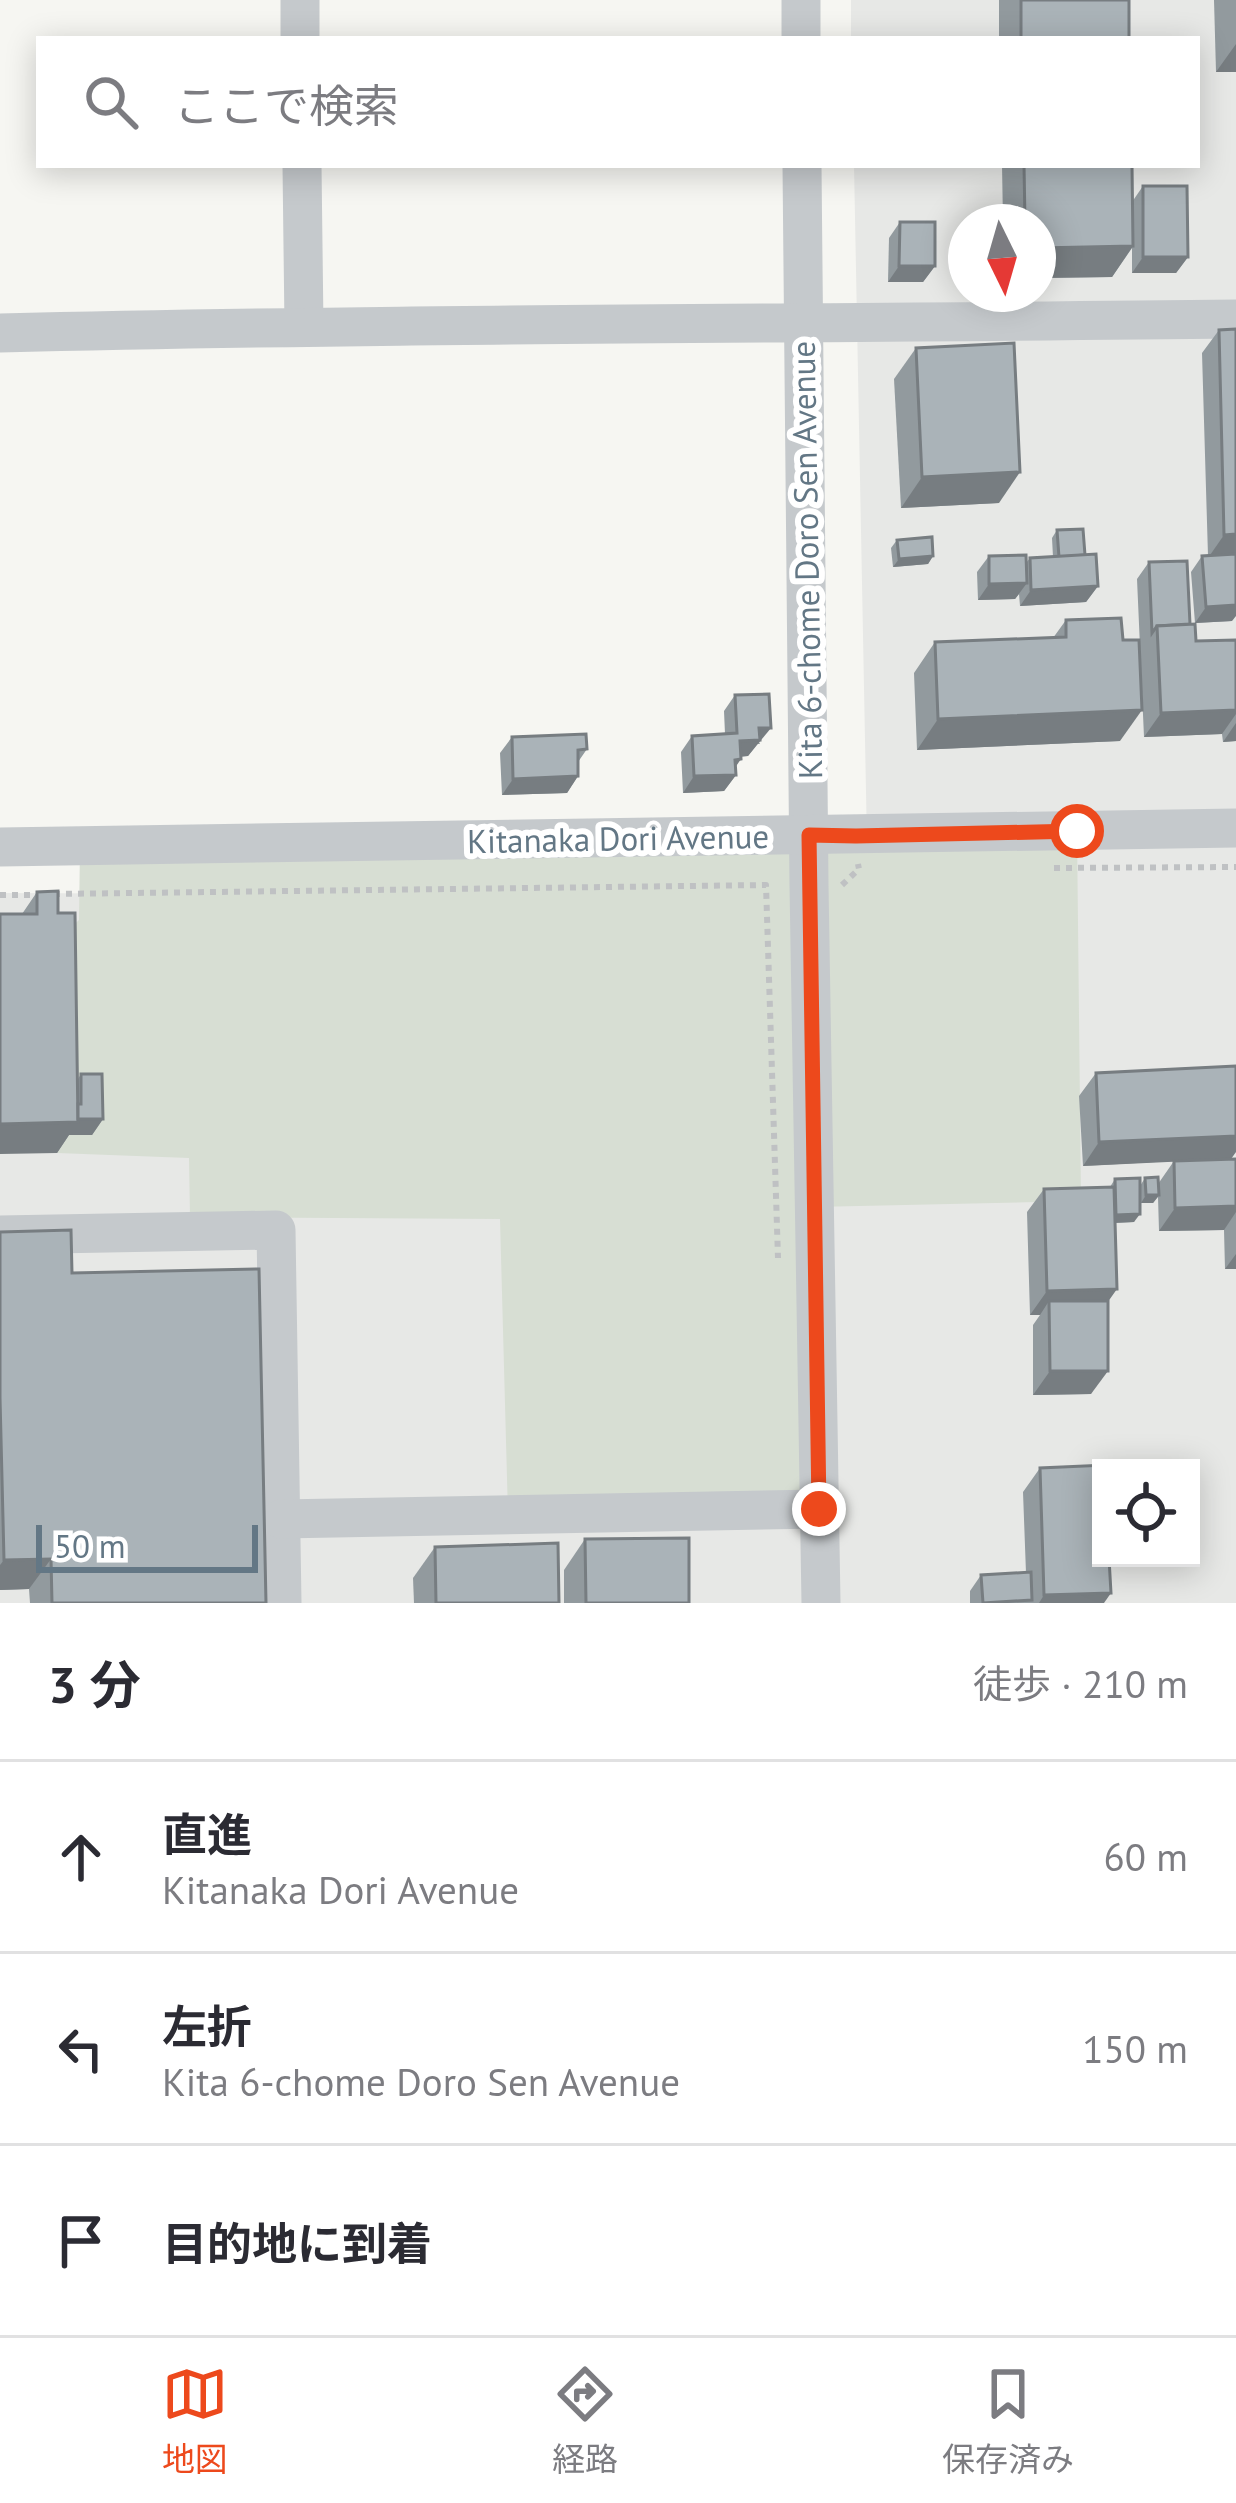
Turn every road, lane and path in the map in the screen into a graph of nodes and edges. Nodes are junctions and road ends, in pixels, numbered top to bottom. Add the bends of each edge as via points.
1 (300, 0) edge
2 (801, 0) edge
3 (301, 36) edge
4 (801, 36) edge
5 (302, 168) edge
6 (802, 168) edge
7 (1236, 319) edge
8 (803, 325) junction
9 (304, 327) junction
10 (0, 333) edge
11 (1236, 828) edge
12 (809, 835) junction
13 (0, 847) edge
14 (0, 895) edge
15 (0, 1235) edge
16 (778, 1278) dead end
17 (819, 1509) junction
18 (281, 1519) junction
19 (283, 1603) edge
20 (821, 1603) edge

1 - 3 street
2 - 4 street
5 - 9 street
6 - 8 street, Kita 6-chome Doro Sen Avenue
7 - 8 street
8 - 9 street
8 - 12 street, Kita 6-chome Doro Sen Avenue
9 - 10 street
11 - 12 street, Kitanaka Dori Avenue
12 - 13 street, Kitanaka Dori Avenue
12 - 17 street, Kita 6-chome Doro Sen Avenue
14 - 16 path via 766,885
15 - 18 street via 276,1230
17 - 18 street
17 - 20 street, Kita 6-chome Doro Sen Avenue
18 - 19 street

